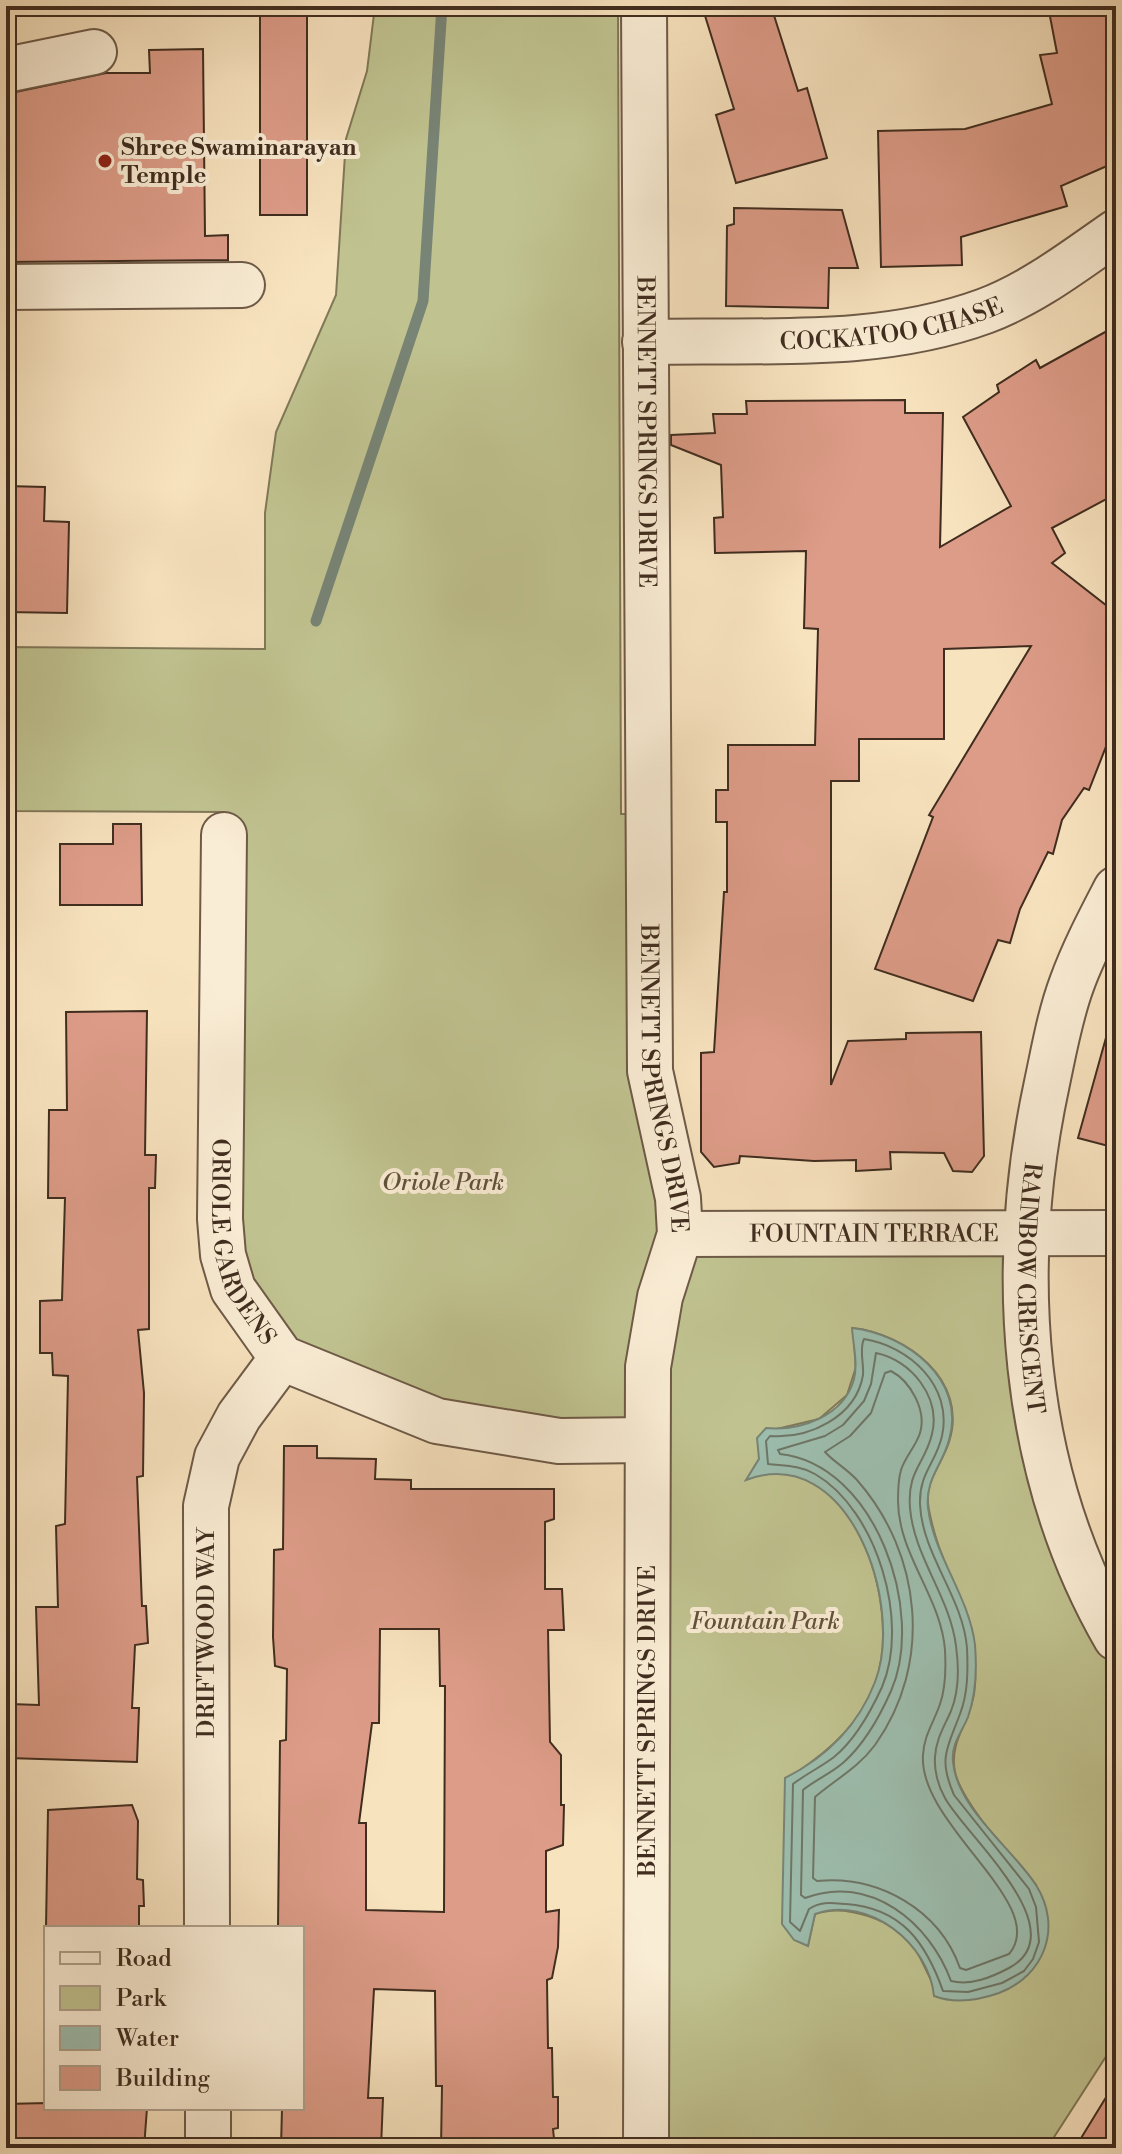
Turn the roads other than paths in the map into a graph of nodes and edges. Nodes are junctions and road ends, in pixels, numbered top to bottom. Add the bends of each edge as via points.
1 (644, 6) edge
2 (94, 52) dead end
3 (6, 70) edge
4 (1116, 232) edge
5 (242, 285) dead end
6 (6, 287) edge
7 (645, 342) junction
8 (224, 835) dead end
9 (1116, 889) edge
10 (1027, 1233) junction
11 (1116, 1233) edge
12 (680, 1234) junction
13 (282, 1358) junction
14 (647, 1440) junction
15 (1116, 1638) edge
16 (207, 1926) edge
17 (208, 2110) edge
18 (208, 2148) edge
19 (646, 2148) edge

1 - 7 street, BENNETT SPRINGS DRIVE
2 - 3 street
4 - 7 street, COCKATOO CHASE via 1032,289 985,311 938,324 861,340
5 - 6 street
7 - 12 street, BENNETT SPRINGS DRIVE via 650,1071 678,1198
8 - 13 street, ORIOLE GARDENS via 219,1181 223,1255 233,1289
9 - 10 street, RAINBOW CRESCENT via 1071,984 1058,1031 1031,1175
10 - 11 street, FOUNTAIN TERRACE
10 - 12 street, FOUNTAIN TERRACE
10 - 15 street, RAINBOW CRESCENT via 1031,1389 1062,1515
12 - 14 street, BENNETT SPRINGS DRIVE via 660,1297 648,1367
13 - 14 street, ORIOLE GARDENS via 437,1421 559,1441
13 - 16 street, DRIFTWOOD WAY via 239,1416 217,1457 206,1506
14 - 19 street, BENNETT SPRINGS DRIVE
17 - 18 street

